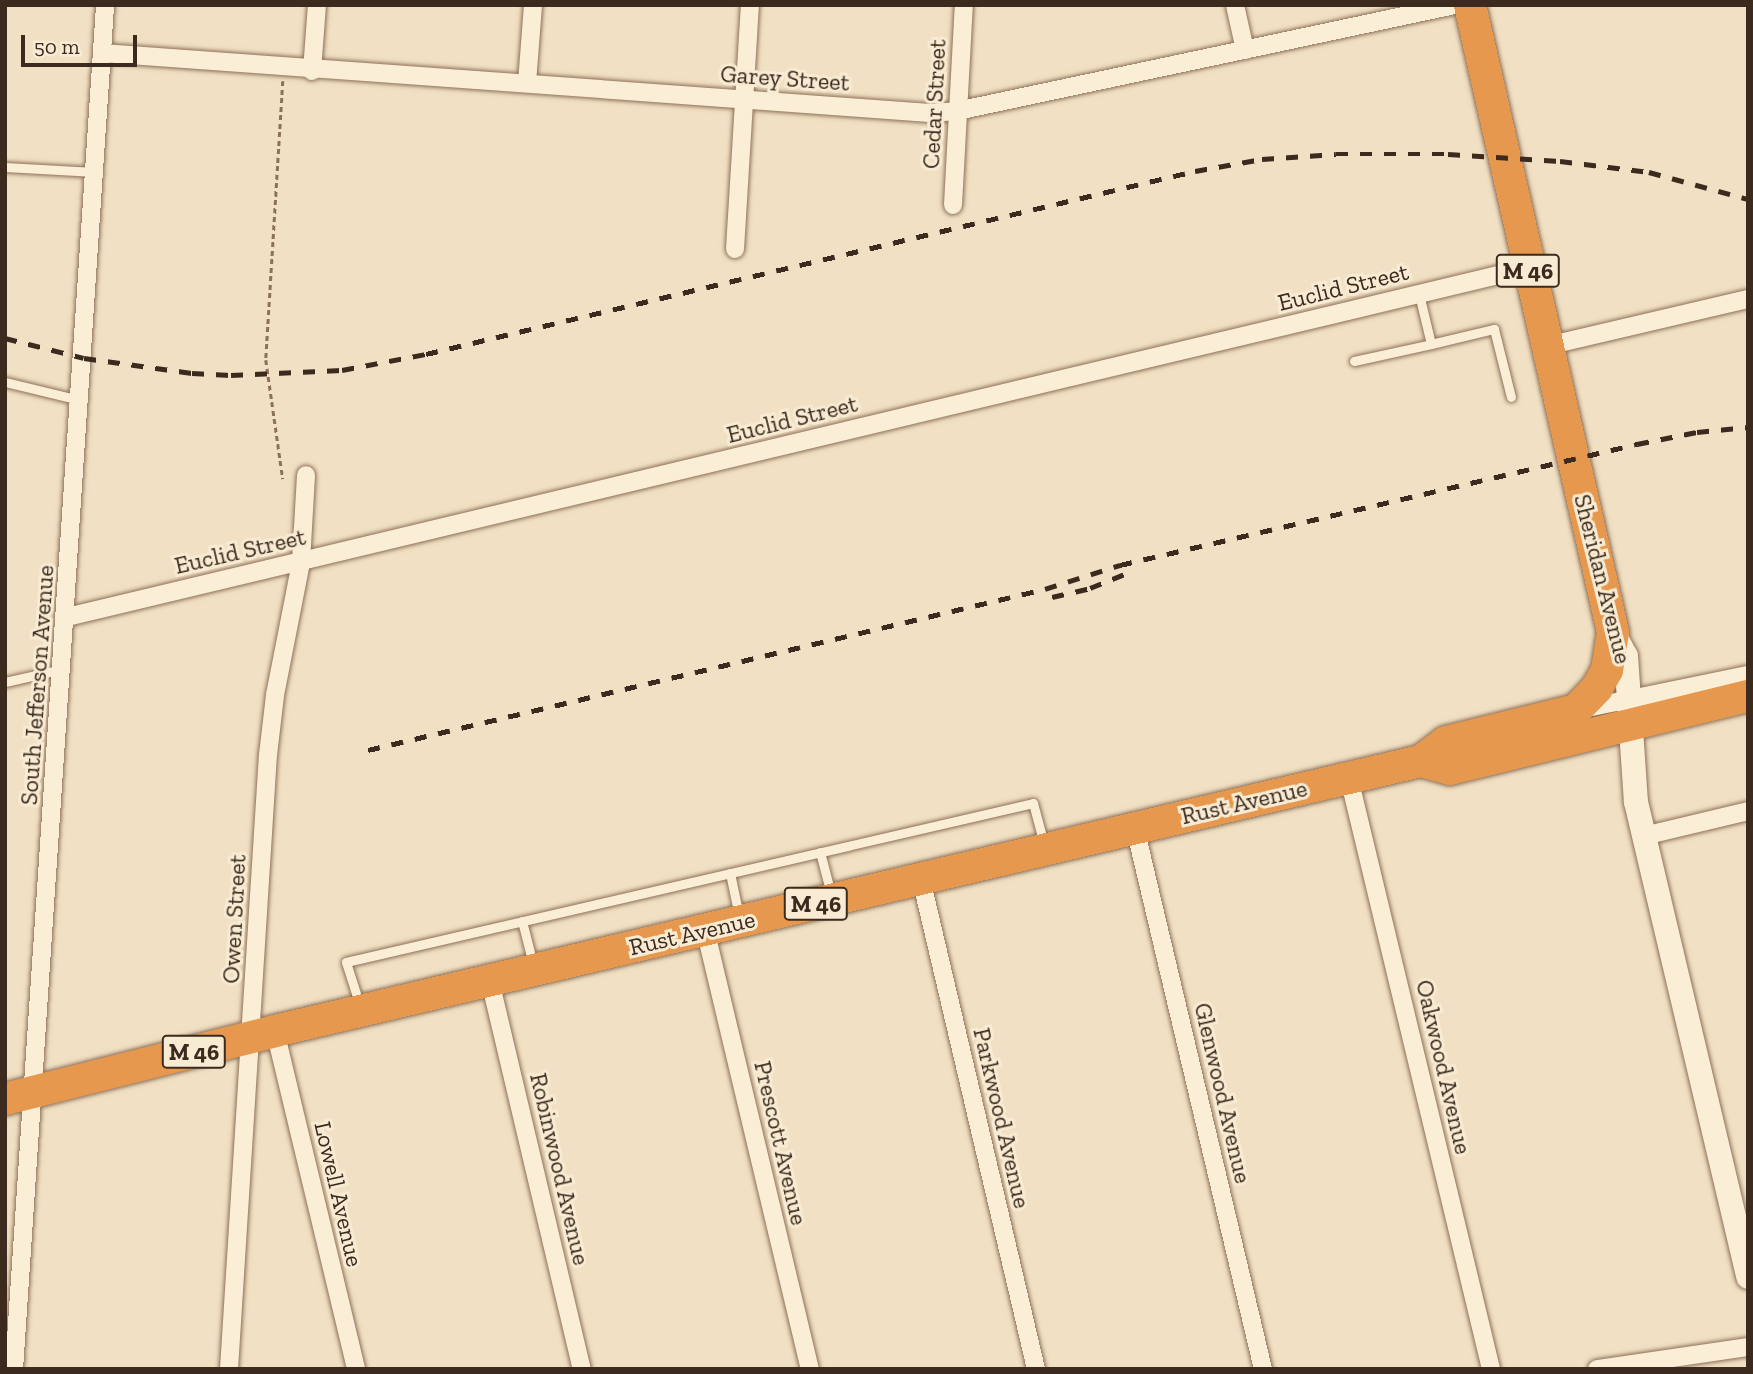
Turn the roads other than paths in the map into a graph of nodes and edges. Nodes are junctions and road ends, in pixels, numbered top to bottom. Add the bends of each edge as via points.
1 (105, 5) edge
2 (317, 5) edge
3 (533, 5) edge
4 (750, 5) edge
5 (964, 5) edge
6 (1235, 5) edge
7 (1455, 5) edge
8 (1470, 5) edge
9 (1245, 50) junction
10 (102, 53) junction
11 (312, 71) junction
12 (527, 83) junction
13 (743, 99) junction
14 (957, 111) junction
15 (5, 167) edge
16 (95, 172) junction
17 (953, 205) dead end
18 (735, 249) dead end
19 (1528, 272) junction
20 (1419, 294) junction
21 (1748, 299) edge
22 (1431, 344) junction
23 (1547, 346) junction
24 (1354, 361) dead end
25 (5, 382) edge
26 (1511, 397) dead end
27 (80, 400) junction
28 (306, 475) dead end
29 (301, 562) junction
30 (66, 617) junction
31 (1612, 632) junction
32 (63, 669) junction
33 (1748, 675) edge
34 (5, 682) edge
35 (1748, 696) edge
36 (1576, 710) junction
37 (1631, 713) junction
38 (1421, 761) junction
39 (1349, 778) junction
40 (1748, 811) edge
41 (1135, 828) junction
42 (1644, 836) junction
43 (1046, 850) junction
44 (820, 852) junction
45 (730, 873) junction
46 (921, 879) junction
47 (832, 900) junction
48 (522, 921) junction
49 (740, 921) junction
50 (705, 929) junction
51 (535, 970) junction
52 (490, 981) junction
53 (361, 1011) junction
54 (263, 1034) junction
55 (19, 1095) edge
56 (1748, 1277) edge
57 (1748, 1347) edge
58 (14, 1369) edge
59 (229, 1369) edge
60 (356, 1369) edge
61 (582, 1369) edge
62 (810, 1369) edge
63 (1036, 1369) edge
64 (1263, 1369) edge
65 (1491, 1369) edge
66 (1597, 1369) edge

1 - 10 street, South Jefferson Avenue
2 - 11 street
3 - 12 street
4 - 13 street
5 - 14 street, Cedar Street
6 - 9 street
7 - 9 street, Garey Street
8 - 19 highway, Sheridan Avenue / M 46
9 - 14 street, Garey Street
10 - 11 street, Garey Street
10 - 16 street, South Jefferson Avenue
11 - 12 street, Garey Street
12 - 13 street, Garey Street
13 - 14 street, Garey Street via 930,113
13 - 18 street
14 - 17 street, Cedar Street
15 - 16 lane
16 - 27 street, South Jefferson Avenue
19 - 20 street, Euclid Street
19 - 23 highway, Sheridan Avenue / M 46
20 - 22 lane
20 - 29 street, Euclid Street
21 - 23 street
22 - 24 lane
22 - 26 lane via 1494,329
23 - 31 highway, Sheridan Avenue / M 46
25 - 27 lane
27 - 30 street, South Jefferson Avenue
28 - 29 street, Owen Street
29 - 30 street, Euclid Street
29 - 54 street, Owen Street via 275,695
30 - 32 street, South Jefferson Avenue
31 - 36 highway, M 46 via 1607,670
31 - 37 street, Sheridan Avenue via 1626,656
32 - 34 lane
32 - 55 street, South Jefferson Avenue
33 - 37 street, Rust Avenue
35 - 37 highway, Rust Avenue / M 46
36 - 37 street, Rust Avenue
36 - 38 highway, Rust Avenue / M 46 via 1446,742
37 - 38 highway, Rust Avenue / M 46 via 1450,769
37 - 42 street, Sheridan Avenue via 1634,789
38 - 39 highway, Rust Avenue / M 46
39 - 41 highway, Rust Avenue / M 46
39 - 65 street, Oakwood Avenue
40 - 42 street
41 - 43 highway, Rust Avenue / M 46
41 - 64 street, Glenwood Avenue
42 - 56 street, Sheridan Avenue
43 - 44 lane via 1033,803
43 - 46 highway, Rust Avenue / M 46
44 - 45 lane
44 - 47 lane
45 - 48 lane
45 - 49 lane
46 - 47 highway, Rust Avenue / M 46
46 - 63 street, Parkwood Avenue
47 - 49 highway, Rust Avenue / M 46
48 - 51 lane
48 - 53 lane via 346,962
49 - 50 highway, Rust Avenue / M 46
50 - 51 highway, Rust Avenue / M 46
50 - 62 street, Prescott Avenue
51 - 52 highway, Rust Avenue / M 46
52 - 53 highway, Rust Avenue / M 46
52 - 61 street, Robinwood Avenue
53 - 54 highway, Rust Avenue / M 46
54 - 55 highway, Rust Avenue / M 46
54 - 59 street, Owen Street
54 - 60 street, Lowell Avenue
55 - 58 street, South Jefferson Avenue
57 - 66 street

